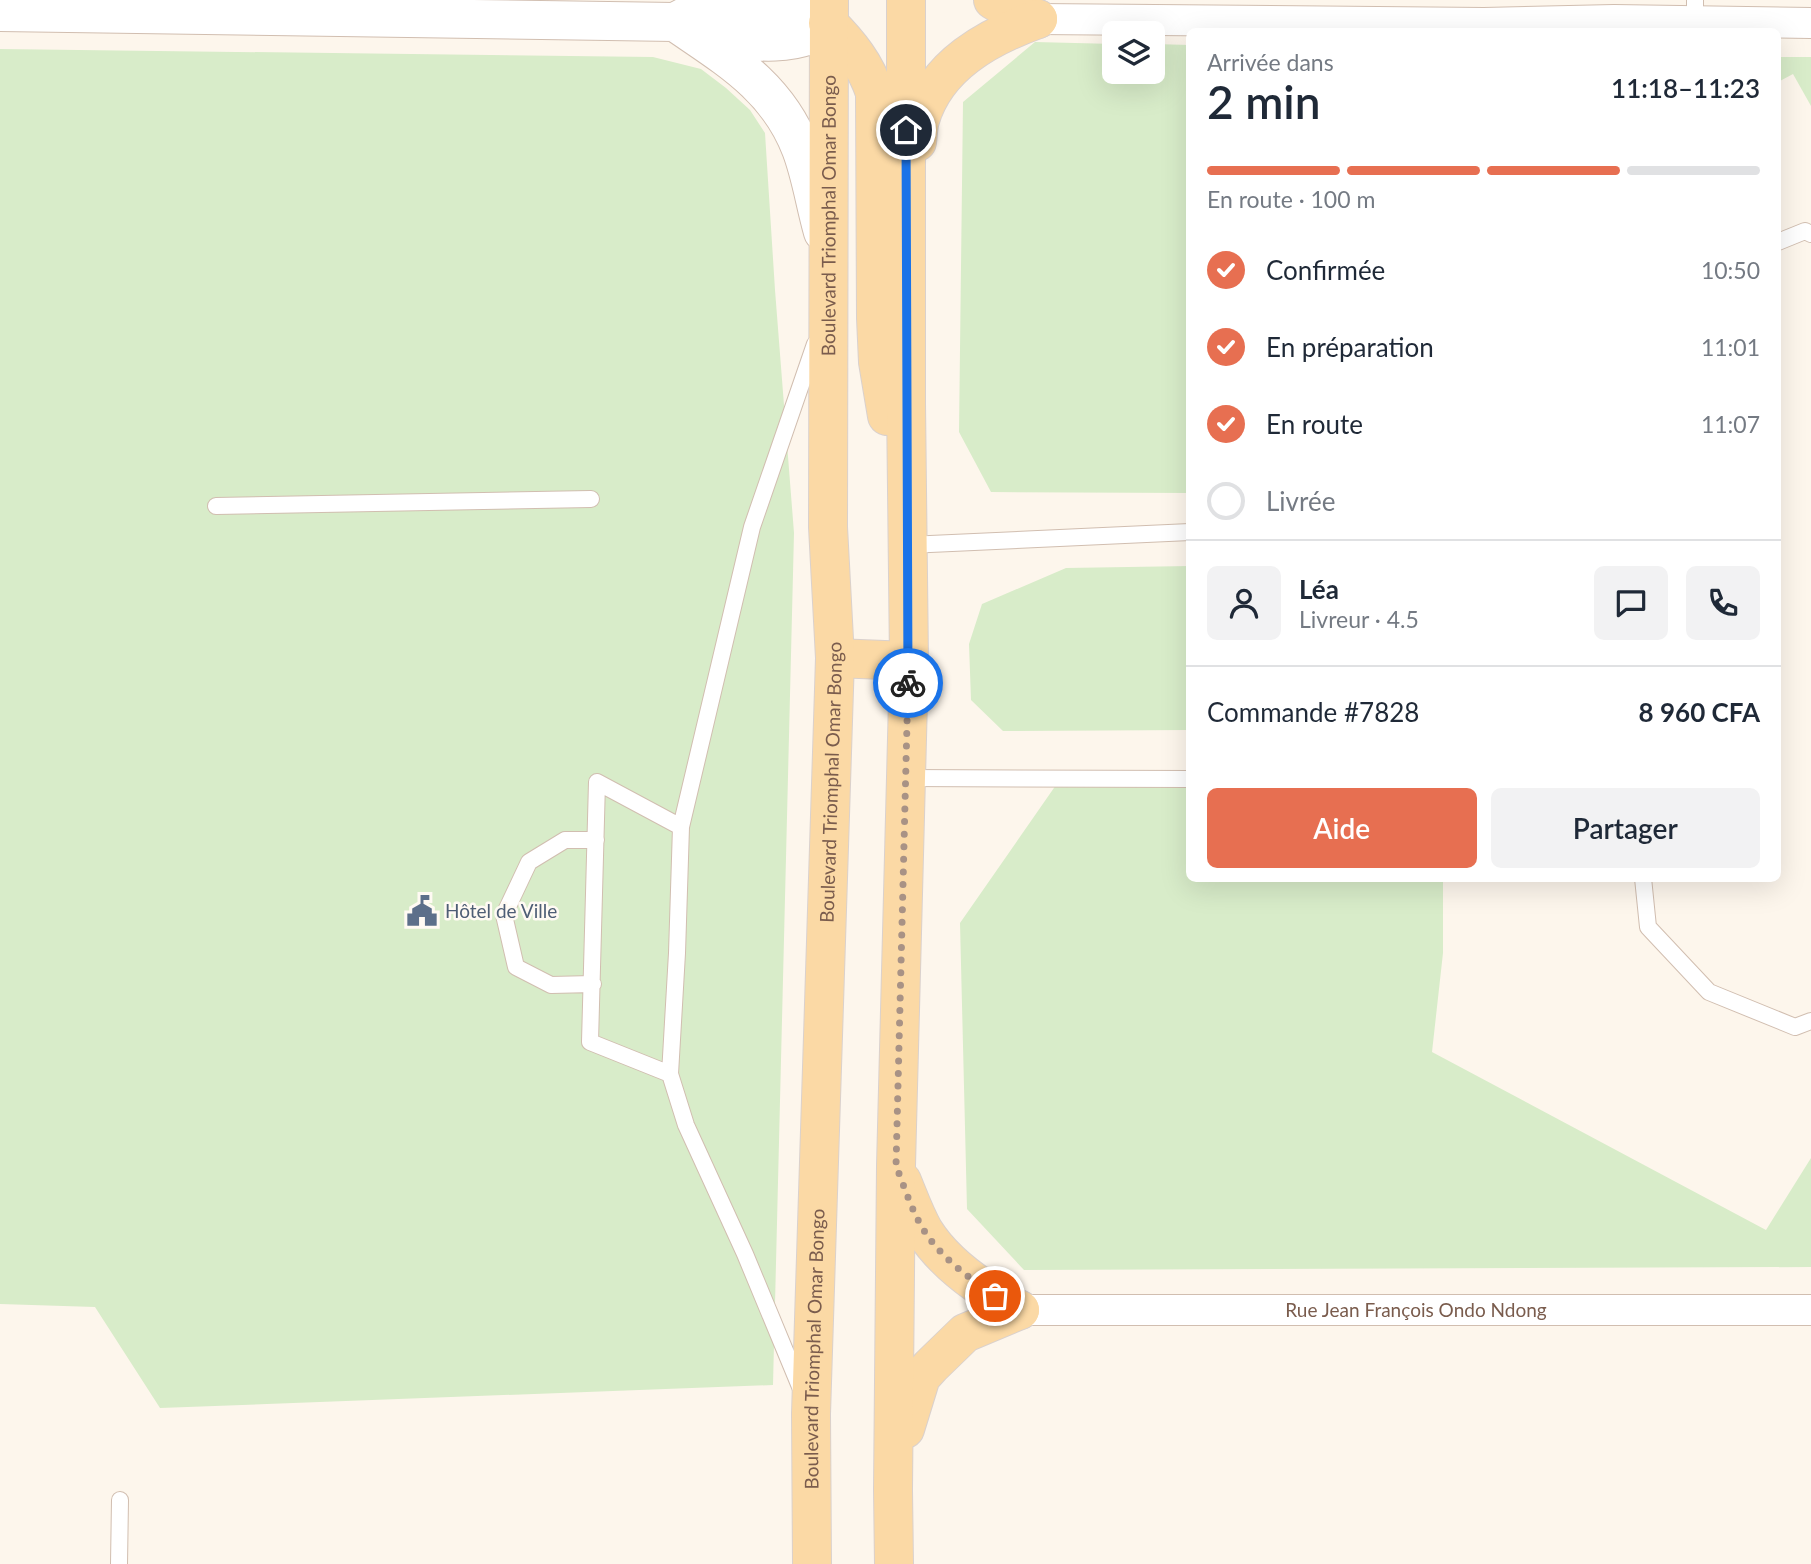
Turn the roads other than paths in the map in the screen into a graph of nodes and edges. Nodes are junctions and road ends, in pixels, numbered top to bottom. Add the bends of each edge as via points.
1 (906, 0) edge
2 (993, 0) edge
3 (835, 8) edge
4 (1614, 10) edge
5 (1695, 11) edge
6 (0, 12) edge
7 (686, 17) edge
8 (1038, 19) junction
9 (1811, 23) edge
10 (906, 181) junction
11 (1811, 234) edge
12 (1781, 241) edge
13 (828, 251) junction
14 (829, 305) junction
15 (907, 485) junction
16 (591, 499) dead end
17 (216, 506) dead end
18 (1186, 533) edge
19 (908, 545) junction
20 (835, 658) junction
21 (909, 661) junction
22 (906, 778) junction
23 (1186, 779) edge
24 (681, 827) junction
25 (596, 840) junction
26 (1643, 882) edge
27 (593, 984) junction
28 (1811, 1021) edge
29 (670, 1074) junction
30 (896, 1166) junction
31 (1020, 1310) junction
32 (1811, 1310) edge
33 (811, 1414) junction
34 (892, 1490) junction
35 (120, 1500) dead end
36 (119, 1564) edge
37 (812, 1564) edge
38 (894, 1564) edge

1 - 10 main road
2 - 8 main road
3 - 7 street via 823,18 807,11
3 - 13 main road, Boulevard Triomphal Omar Bongo
3 - 15 main road via 875,93 878,362 887,416
4 - 5 street
4 - 8 street via 1484,23
5 - 9 street
6 - 7 street
7 - 13 street via 761,86 785,116 802,150
8 - 10 main road via 975,47 933,91 920,120
10 - 15 main road
11 - 12 lane via 1805,231
13 - 14 main road, Boulevard Triomphal Omar Bongo
14 - 20 main road, Boulevard Triomphal Omar Bongo via 828,527
14 - 24 lane via 752,527
15 - 19 main road
16 - 17 lane
18 - 19 lane
19 - 21 main road
20 - 21 main road
20 - 33 main road, Boulevard Triomphal Omar Bongo
21 - 22 main road
22 - 23 lane
22 - 30 main road
24 - 25 lane via 597,782
24 - 29 lane
25 - 27 lane
25 - 27 lane via 565,840 530,862 504,915 516,968 551,985
26 - 28 lane via 1648,927 1709,992 1795,1027
27 - 29 lane via 590,1042
29 - 33 lane via 686,1125
30 - 31 main road via 918,1220 933,1242 966,1275
30 - 34 main road
31 - 32 street, Rue Jean François Ondo Ndong
31 - 34 main road via 965,1333 921,1377
33 - 37 main road, Boulevard Triomphal Omar Bongo
34 - 38 main road
35 - 36 lane

